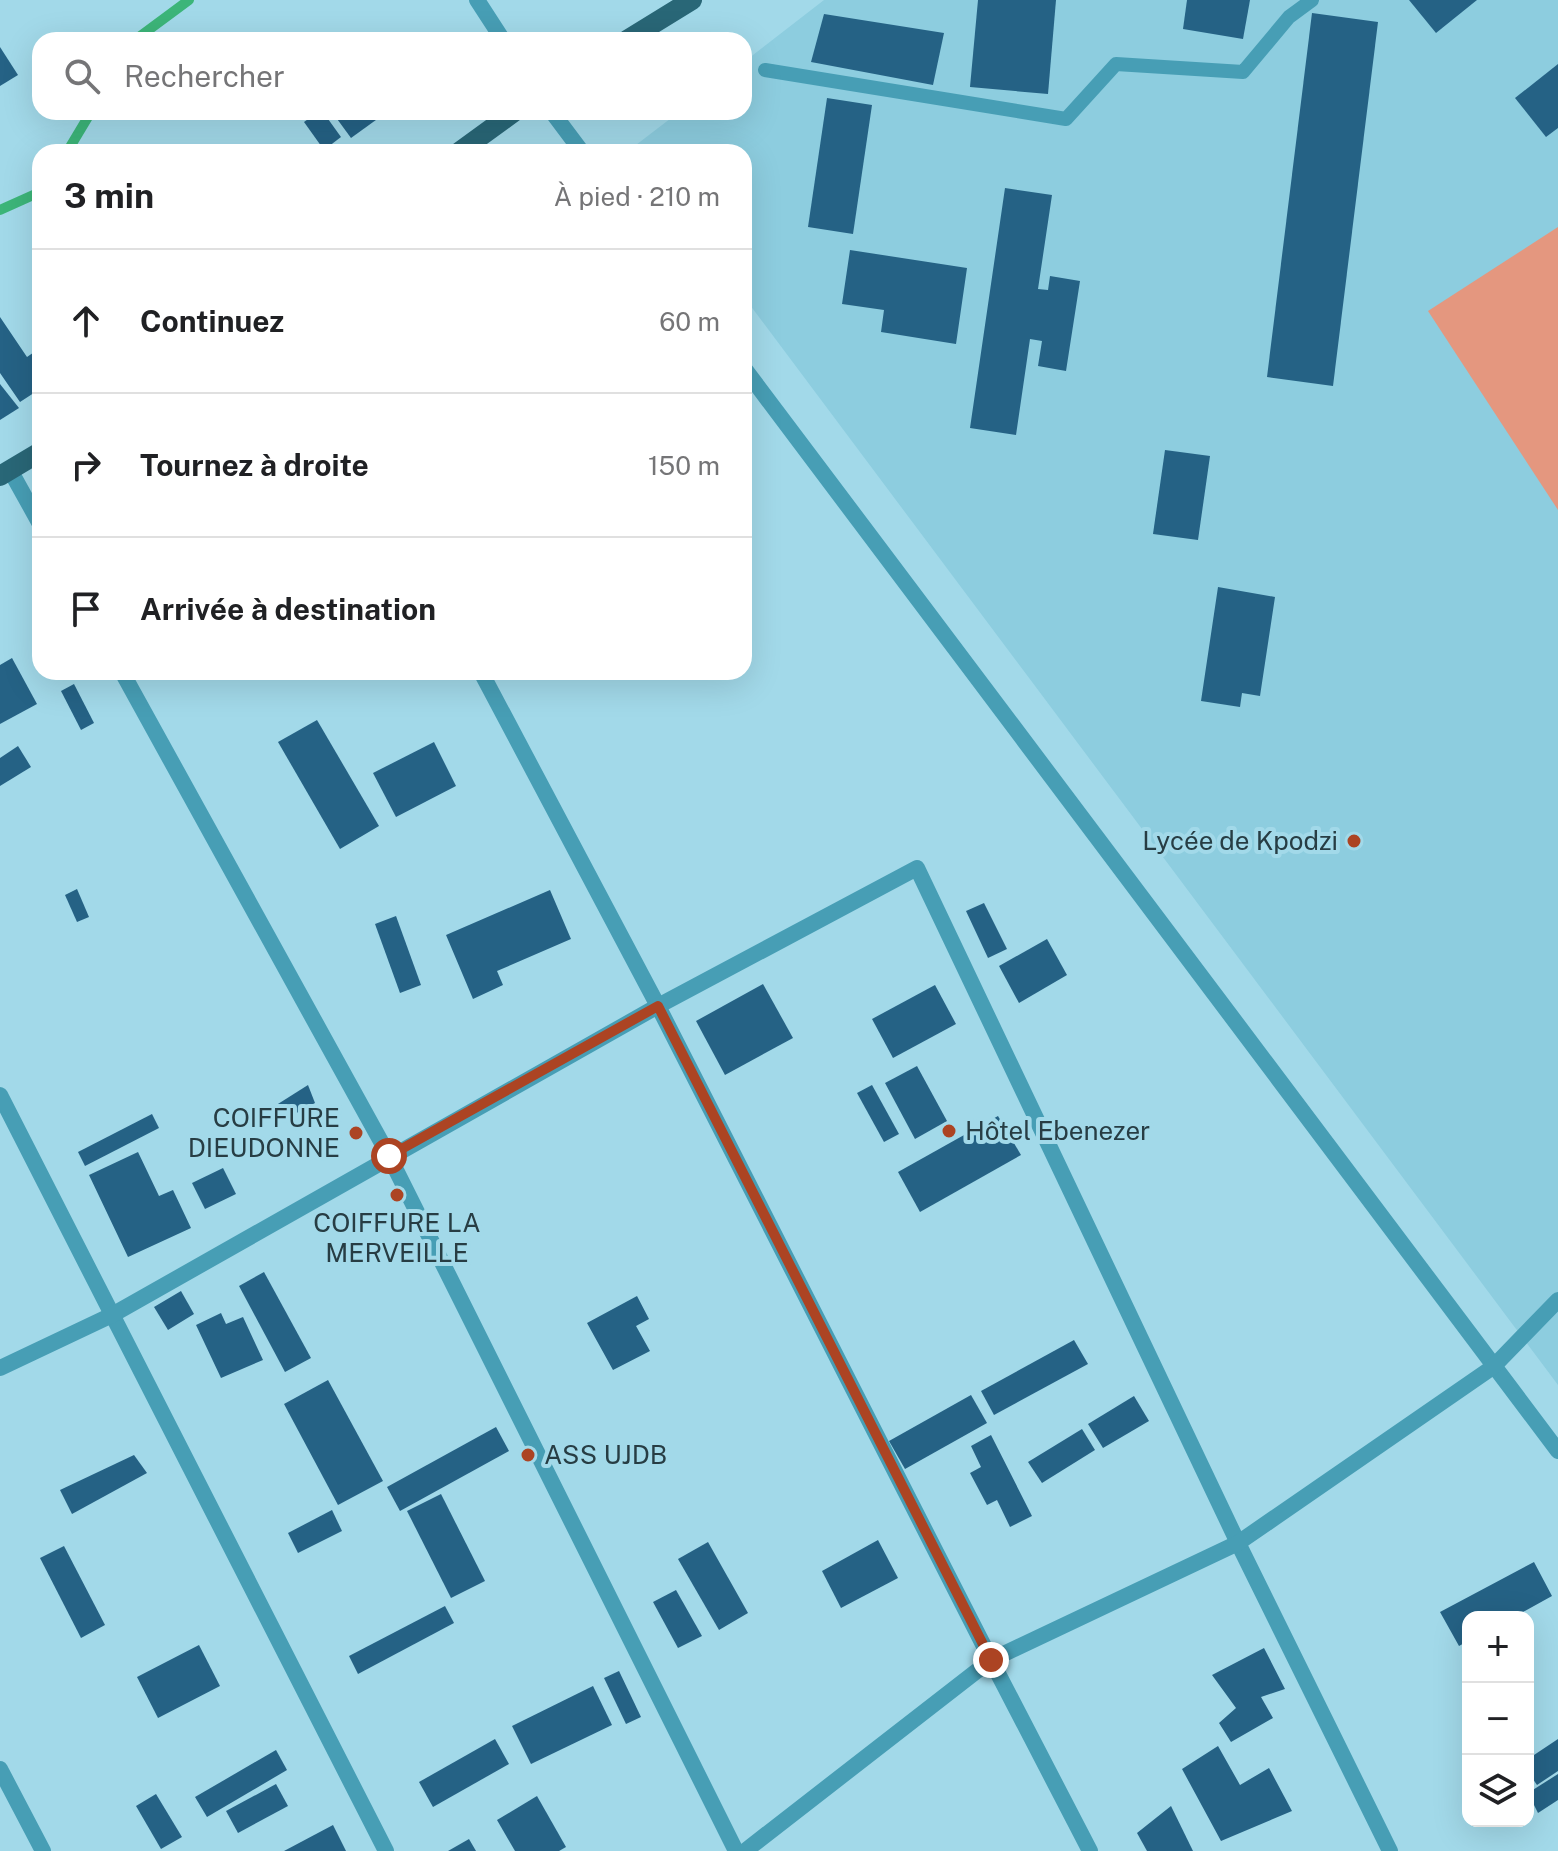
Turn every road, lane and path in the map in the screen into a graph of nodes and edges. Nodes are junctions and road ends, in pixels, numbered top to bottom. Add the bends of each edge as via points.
1 (477, 0) edge
2 (692, 0) edge
3 (1312, 0) edge
4 (498, 32) edge
5 (640, 32) edge
6 (765, 70) dead end
7 (503, 120) edge
8 (558, 120) edge
9 (470, 144) edge
10 (576, 144) edge
11 (752, 379) edge
12 (32, 457) edge
13 (5, 473) edge
14 (32, 512) edge
15 (126, 680) edge
16 (485, 680) edge
17 (658, 1006) junction
18 (0, 1095) edge
19 (389, 1156) junction
20 (1558, 1300) edge
21 (112, 1315) junction
22 (1493, 1367) junction
23 (0, 1368) edge
24 (1558, 1451) edge
25 (1238, 1543) junction
26 (991, 1660) junction
27 (0, 1769) edge
28 (43, 1851) edge
29 (386, 1851) edge
30 (736, 1851) edge
31 (745, 1851) edge
32 (1090, 1851) edge
33 (1390, 1851) edge

1 - 4 street
2 - 5 main road
3 - 6 lane via 1289,17 1243,72 1116,64 1066,119
7 - 9 main road
8 - 10 street
11 - 22 street
12 - 13 main road
13 - 14 street
15 - 19 street
16 - 17 street
17 - 19 street
17 - 25 street via 917,868
17 - 26 street
18 - 21 street
19 - 21 street
19 - 30 street
20 - 22 street
21 - 23 street
21 - 29 street
22 - 24 street
22 - 25 street
25 - 26 street
25 - 33 street
26 - 31 street
26 - 32 street
27 - 28 street

